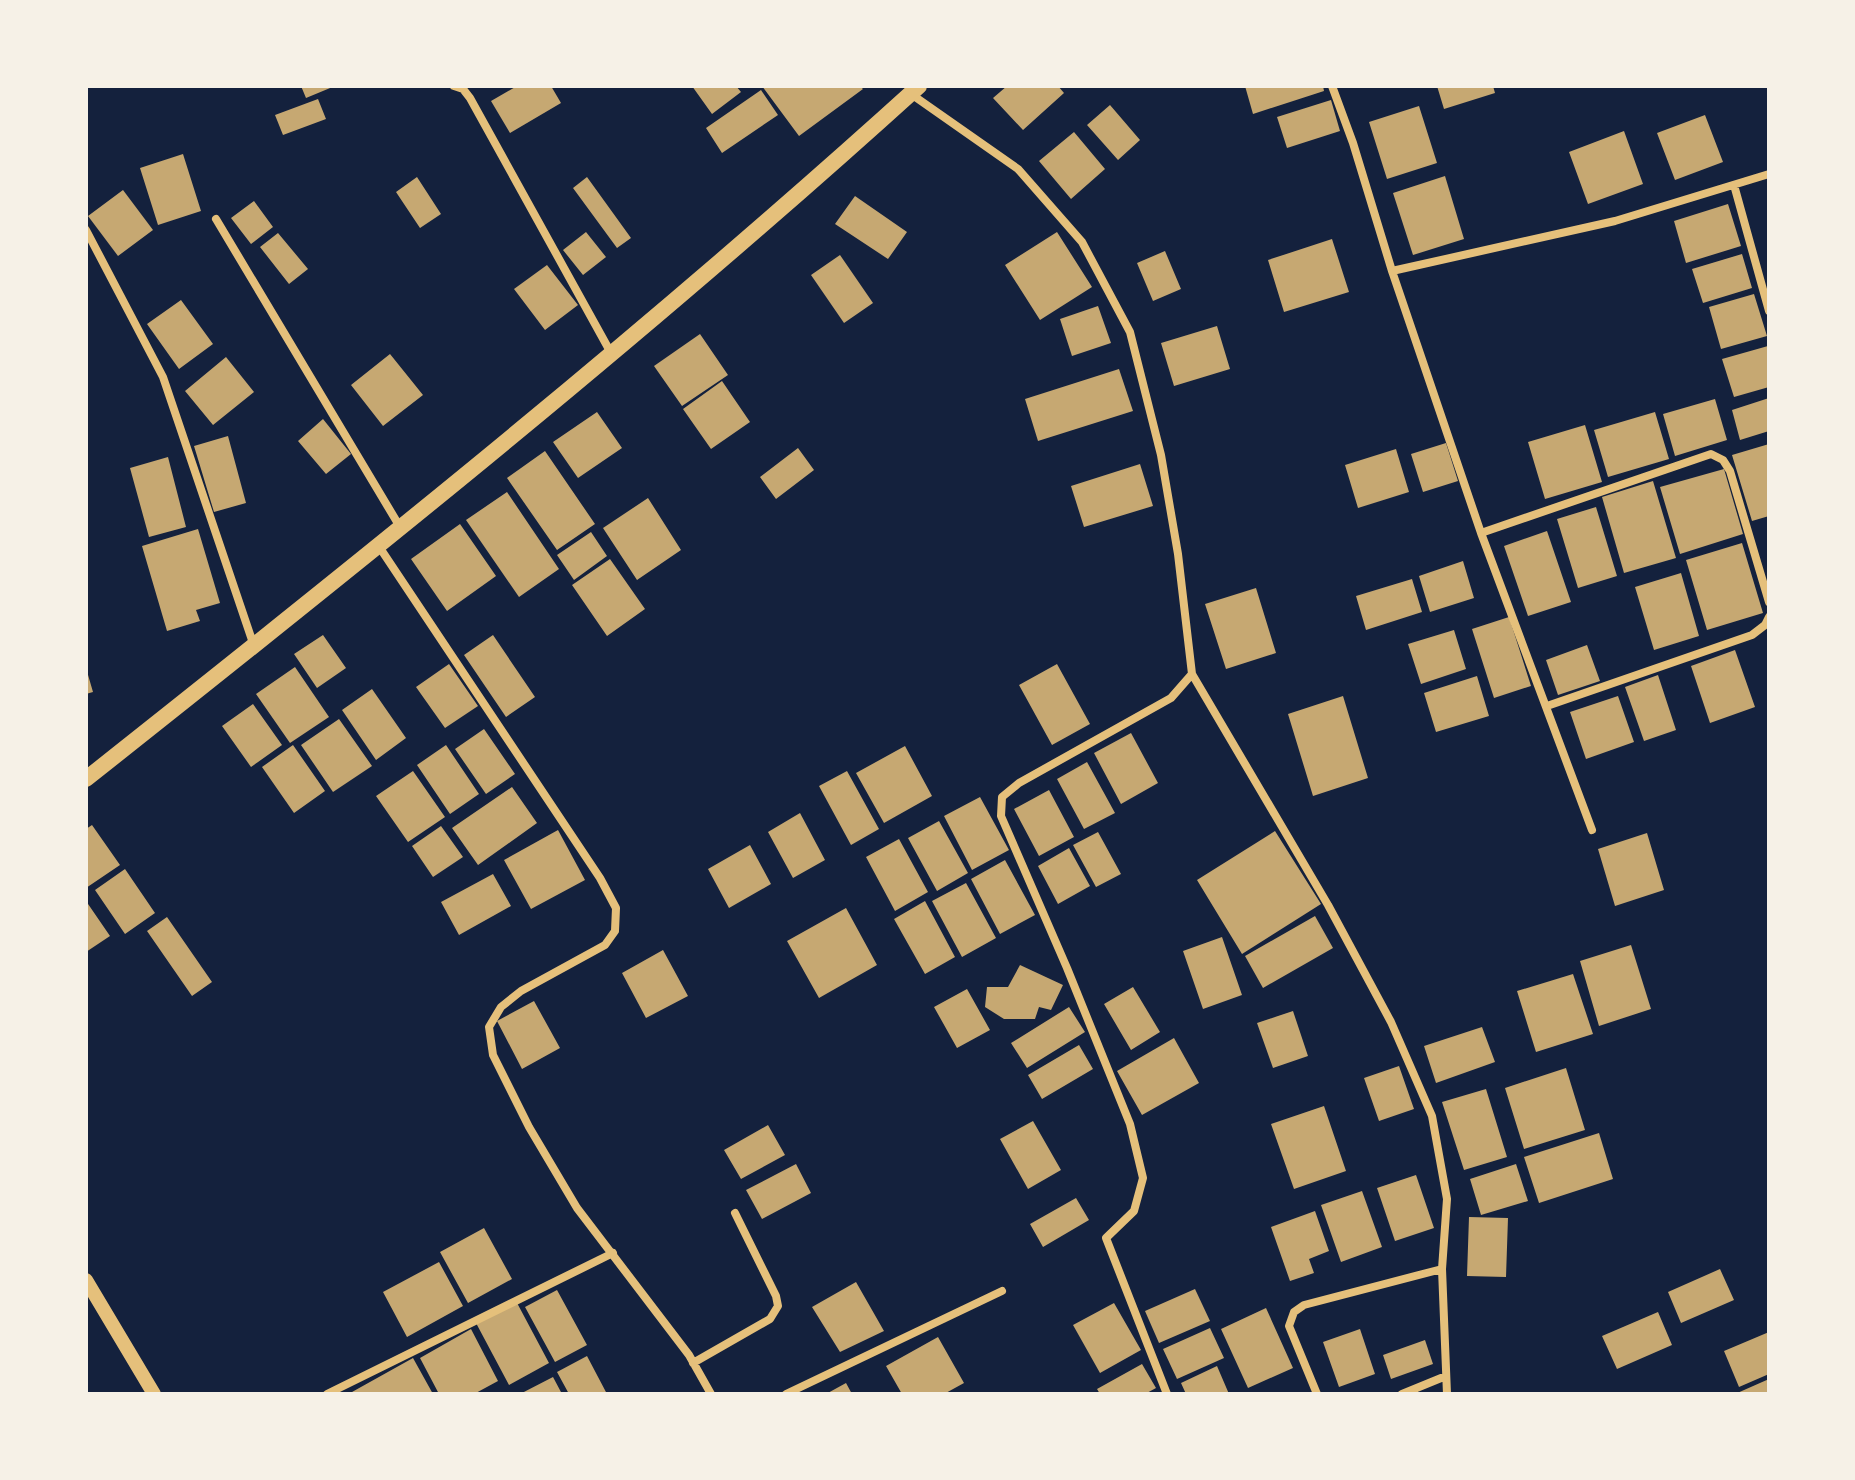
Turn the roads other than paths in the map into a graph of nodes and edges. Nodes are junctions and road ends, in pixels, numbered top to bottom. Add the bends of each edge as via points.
1 (454, 86) edge
2 (1332, 86) edge
3 (914, 90) edge
4 (1769, 174) edge
5 (1734, 185) junction
6 (216, 219) dead end
7 (86, 230) edge
8 (1392, 271) junction
9 (1769, 311) edge
10 (611, 353) junction
11 (400, 527) junction
12 (1481, 533) junction
13 (378, 545) junction
14 (1769, 602) edge
15 (1769, 617) edge
16 (254, 646) junction
17 (1192, 674) junction
18 (1547, 706) junction
19 (86, 779) edge
20 (1592, 830) dead end
21 (735, 1213) dead end
22 (613, 1253) junction
23 (1442, 1269) junction
24 (86, 1280) edge
25 (1002, 1291) dead end
26 (693, 1363) junction
27 (1446, 1376) junction
28 (154, 1394) edge
29 (327, 1394) edge
30 (711, 1394) edge
31 (786, 1394) edge
32 (1167, 1394) edge
33 (1317, 1394) edge
34 (1402, 1394) edge
35 (1447, 1394) edge

1 - 10 street via 470,98
2 - 8 street
3 - 10 main road
3 - 17 street via 1018,169 1082,242 1130,332 1164,469
4 - 5 street
5 - 8 street via 1615,221
5 - 9 street
6 - 11 street
7 - 16 street via 163,377
8 - 12 street
10 - 11 main road
11 - 13 main road
12 - 14 street via 1711,454 1730,471
12 - 18 street
13 - 16 main road
13 - 22 street via 616,908 615,931 605,945 521,991 501,1007 489,1027 493,1055 529,1127 577,1208
15 - 18 street via 1752,635
16 - 19 main road
17 - 23 street via 1328,905 1391,1022 1432,1116 1447,1199
17 - 32 street via 1171,698 1019,783 1002,797 1001,816 1130,1124 1143,1178 1134,1211 1106,1238
18 - 20 street
21 - 26 street via 778,1306 770,1319
22 - 26 street
22 - 29 street
23 - 27 street
23 - 33 street via 1294,1312 1289,1326
24 - 28 street
25 - 31 street
26 - 30 street
27 - 34 street
27 - 35 street

